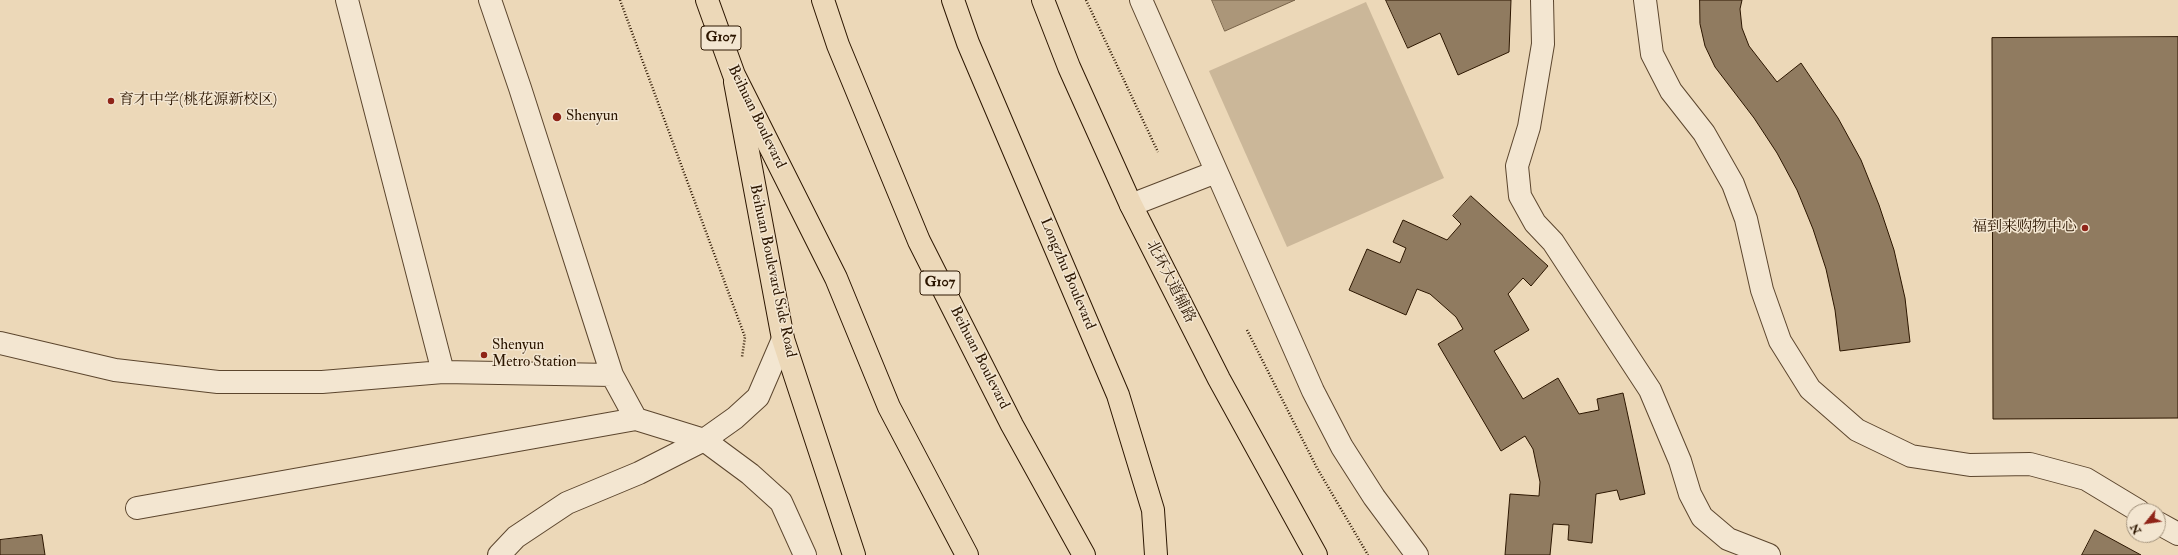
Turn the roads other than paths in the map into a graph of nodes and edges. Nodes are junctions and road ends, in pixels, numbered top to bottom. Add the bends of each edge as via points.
1 (347, 0) edge
2 (490, 0) edge
3 (707, 0) edge
4 (823, 0) edge
5 (953, 0) edge
6 (1042, 0) edge
7 (1141, 0) edge
8 (1542, 0) edge
9 (1645, 0) edge
10 (734, 75) junction
11 (1216, 172) junction
12 (1131, 205) junction
13 (783, 339) junction
14 (0, 343) edge
15 (443, 372) junction
16 (612, 375) junction
17 (636, 419) junction
18 (704, 440) junction
19 (2126, 503) edge
20 (137, 508) dead end
21 (2166, 527) edge
22 (2178, 534) edge
23 (499, 555) edge
24 (805, 555) edge
25 (854, 555) edge
26 (967, 555) edge
27 (1084, 555) edge
28 (1156, 555) edge
29 (1316, 555) edge
30 (1417, 555) edge
31 (1769, 555) edge

1 - 15 street
2 - 16 street
3 - 10 main road, Beihuan Boulevard / G107
4 - 27 main road, Beihuan Boulevard / G107 via 838,45 919,241 1012,424
5 - 28 main road, Longzhu Boulevard via 968,43 1118,395 1153,510
6 - 12 main road, 北环大道辅路
7 - 11 street
8 - 31 street via 1542,44 1529,127 1517,166 1520,196 1535,223 1553,242 1650,390 1680,462 1690,494 1702,517 1728,539
9 - 19 street via 1652,54 1671,91 1704,133 1733,184 1746,219 1762,290 1780,341 1810,389 1858,430 1911,456 1970,465 2030,464 2086,479
10 - 13 main road, Beihuan Boulevard Side Road
10 - 26 main road, Beihuan Boulevard / G107 via 836,278 889,407
11 - 12 street
11 - 30 street via 1317,398 1374,497
12 - 29 main road, 北环大道辅路 via 1219,379
13 - 18 street via 758,397 735,418
13 - 25 main road, Beihuan Boulevard Side Road
14 - 15 street via 115,370 218,382 322,382
15 - 16 street
16 - 17 street
17 - 18 street
17 - 20 street
18 - 23 street via 639,473 567,503 516,537
18 - 24 street via 750,474 781,502
21 - 22 street

